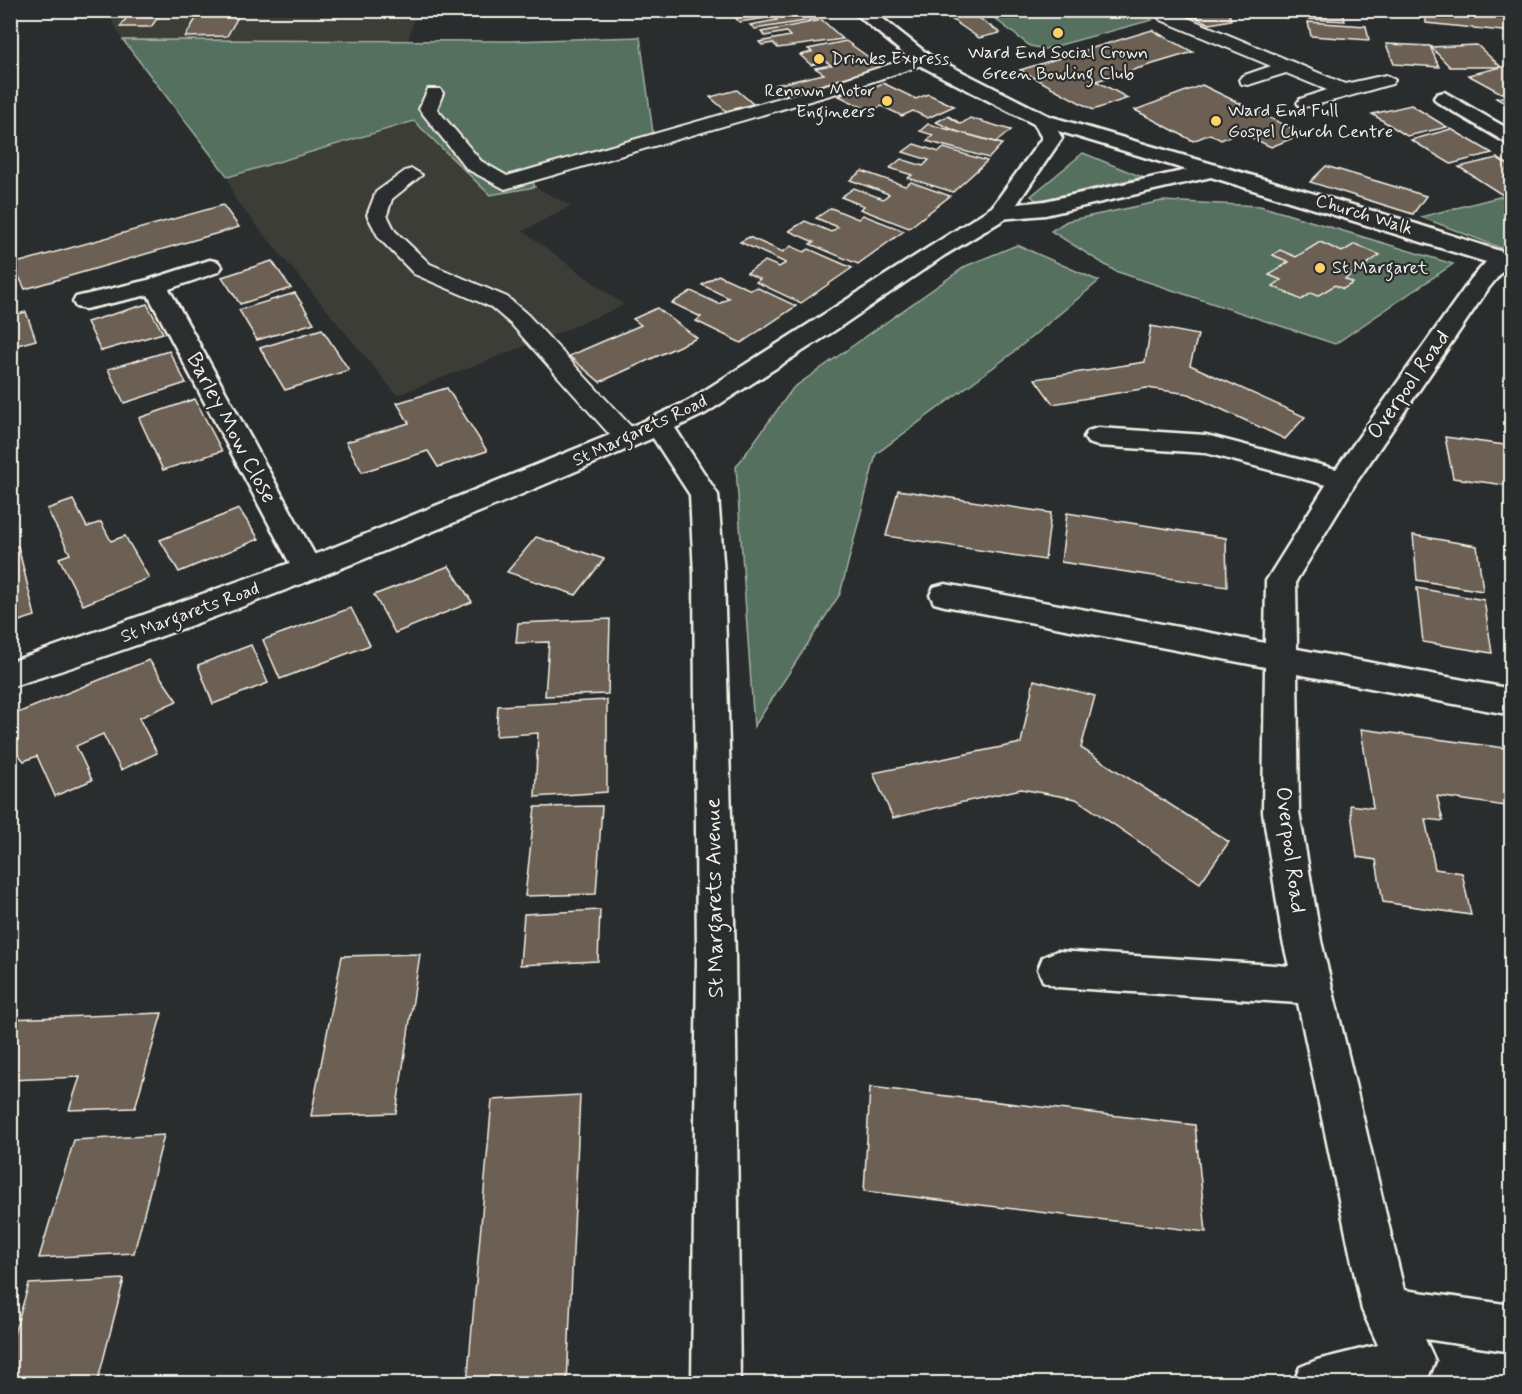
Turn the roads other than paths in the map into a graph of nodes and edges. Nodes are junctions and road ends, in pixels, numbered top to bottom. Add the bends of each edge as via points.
1 (860, 10) edge
2 (1159, 10) edge
3 (922, 59) junction
4 (1286, 67) junction
5 (1248, 80) dead end
6 (1386, 80) dead end
7 (1343, 90) junction
8 (434, 93) dead end
9 (1444, 98) dead end
10 (1306, 103) dead end
11 (1042, 120) junction
12 (1512, 140) edge
13 (1215, 170) junction
14 (412, 175) dead end
15 (1000, 212) junction
16 (1506, 262) edge
17 (210, 267) dead end
18 (154, 286) junction
19 (85, 302) dead end
20 (643, 432) junction
21 (1098, 437) dead end
22 (1343, 480) junction
23 (308, 570) junction
24 (945, 595) dead end
25 (1281, 657) junction
26 (10, 675) edge
27 (1512, 702) edge
28 (1058, 969) dead end
29 (1314, 986) junction
30 (1385, 1310) junction
31 (1512, 1329) edge
32 (1416, 1372) edge
33 (716, 1383) edge
34 (1317, 1383) edge

1 - 3 street
2 - 4 lane via 1167,17
3 - 8 lane via 505,183 474,165 428,109
3 - 11 street
4 - 5 lane
4 - 7 lane
6 - 7 lane
7 - 10 lane
9 - 12 street
11 - 13 street, Church Walk
11 - 15 street, St Margarets Road via 1052,138
13 - 15 street, Church Walk via 1045,208
13 - 16 street, Church Walk
14 - 20 lane via 383,196 377,215 386,234 422,269 499,302
15 - 20 street, St Margarets Road via 697,407
16 - 22 street, Overpool Road via 1479,284
17 - 18 street
18 - 19 street
18 - 23 street, Barley Mow Close
20 - 23 street, St Margarets Road
20 - 33 street, St Margarets Avenue via 704,495 717,955
21 - 22 street via 1206,444
22 - 25 street, Overpool Road via 1281,581
23 - 26 street, St Margarets Road
24 - 25 street
25 - 27 street
25 - 29 street, Overpool Road via 1281,812 1302,941
28 - 29 street
29 - 30 street, Overpool Road
30 - 31 street
30 - 32 street, Overpool Road
32 - 34 street, Overpool Road

